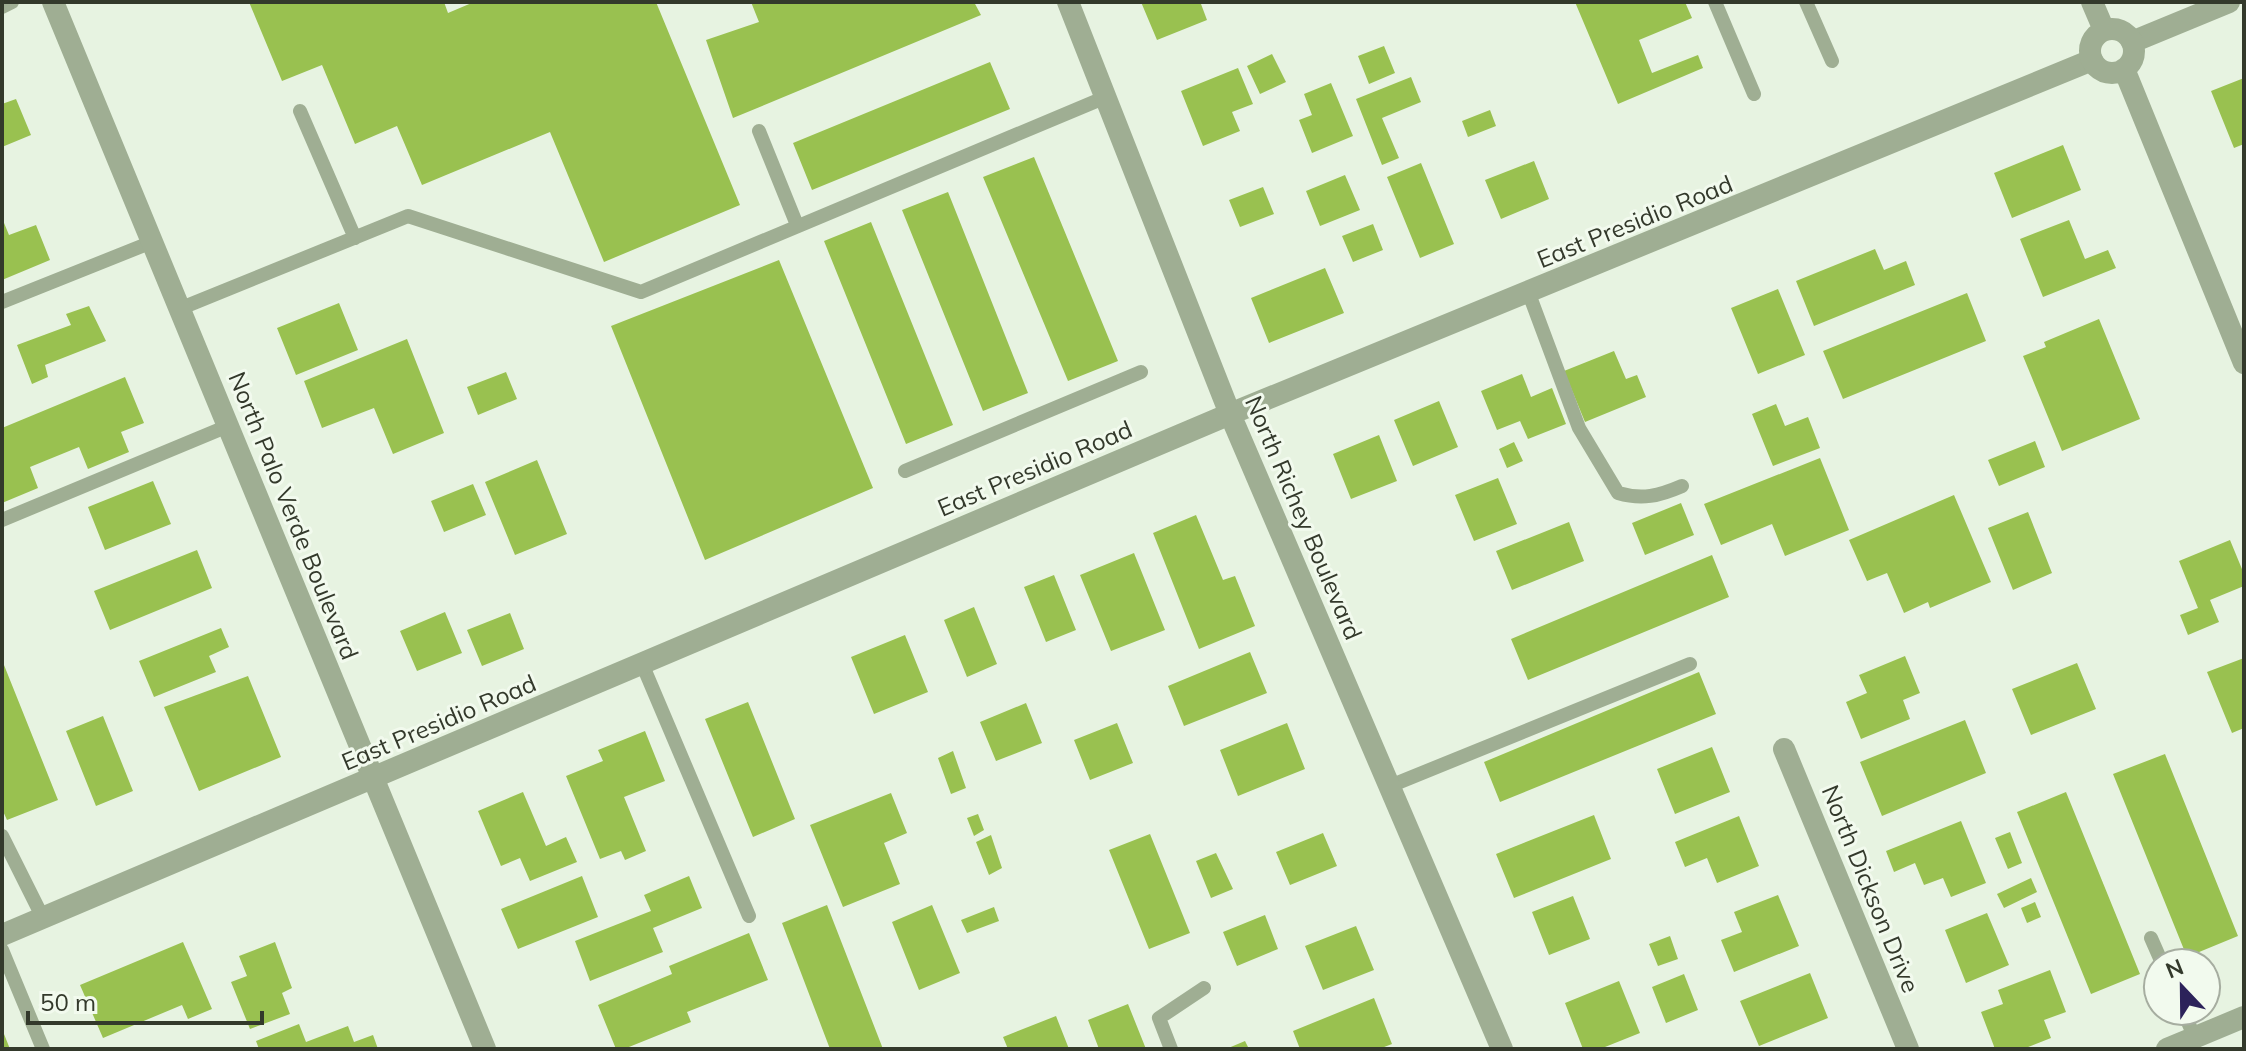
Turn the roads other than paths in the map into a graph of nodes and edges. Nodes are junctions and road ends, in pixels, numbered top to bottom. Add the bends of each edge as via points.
1 (12, 2) edge
2 (53, 2) edge
3 (1068, 2) edge
4 (1715, 2) edge
5 (1806, 2) edge
6 (2092, 2) edge
7 (2229, 2) edge
8 (2, 7) edge
9 (2104, 30) junction
10 (2132, 42) junction
11 (2092, 60) junction
12 (1832, 61) dead end
13 (2124, 69) junction
14 (1754, 94) dead end
15 (1106, 97) junction
16 (300, 111) dead end
17 (759, 131) dead end
18 (797, 225) junction
19 (355, 238) junction
20 (152, 242) junction
21 (1529, 294) junction
22 (2, 302) edge
23 (179, 309) junction
24 (2244, 363) edge
25 (1141, 372) dead end
26 (1230, 414) junction
27 (228, 426) junction
28 (905, 471) dead end
29 (1682, 486) dead end
30 (2, 520) edge
31 (1690, 664) dead end
32 (643, 666) junction
33 (1784, 749) dead end
34 (373, 779) junction
35 (1390, 786) junction
36 (2, 836) edge
37 (749, 916) dead end
38 (43, 918) junction
39 (2, 935) edge
40 (2151, 938) dead end
41 (2155, 947) edge
42 (2, 950) edge
43 (1204, 988) dead end
44 (2244, 1017) edge
45 (2190, 1027) edge
46 (2195, 1038) junction
47 (43, 1049) edge
48 (485, 1049) edge
49 (1171, 1049) edge
50 (1502, 1049) edge
51 (1908, 1049) edge
52 (2167, 1049) edge

1 - 8 lane
2 - 20 street, North Palo Verde Boulevard
3 - 15 street, North Richey Boulevard
4 - 14 lane
5 - 12 lane
6 - 9 street
7 - 10 street
9 - 10 street via 2119,30
9 - 11 street via 2091,45
10 - 13 street via 2133,57
11 - 13 street via 2109,73
11 - 21 street, East Presidio Road
13 - 24 street
15 - 18 lane
15 - 26 street, North Richey Boulevard
16 - 19 lane
17 - 18 lane
18 - 19 lane via 641,292 408,216
19 - 23 lane
20 - 22 lane
20 - 23 street, North Palo Verde Boulevard
21 - 26 street, East Presidio Road
21 - 29 lane via 1579,428 1618,493 1659,496
23 - 27 street, North Palo Verde Boulevard
25 - 28 lane
26 - 32 street, East Presidio Road
26 - 35 street, North Richey Boulevard
27 - 30 lane
27 - 34 street, North Palo Verde Boulevard
31 - 35 lane
32 - 34 street, East Presidio Road
32 - 37 lane
33 - 51 street, North Dickson Drive
34 - 38 street, East Presidio Road
34 - 48 street, North Palo Verde Boulevard
35 - 50 street, North Richey Boulevard
36 - 38 lane
38 - 39 street, East Presidio Road
40 - 41 lane
42 - 47 lane
43 - 49 lane via 1159,1018
44 - 46 street
45 - 46 lane
46 - 52 street

